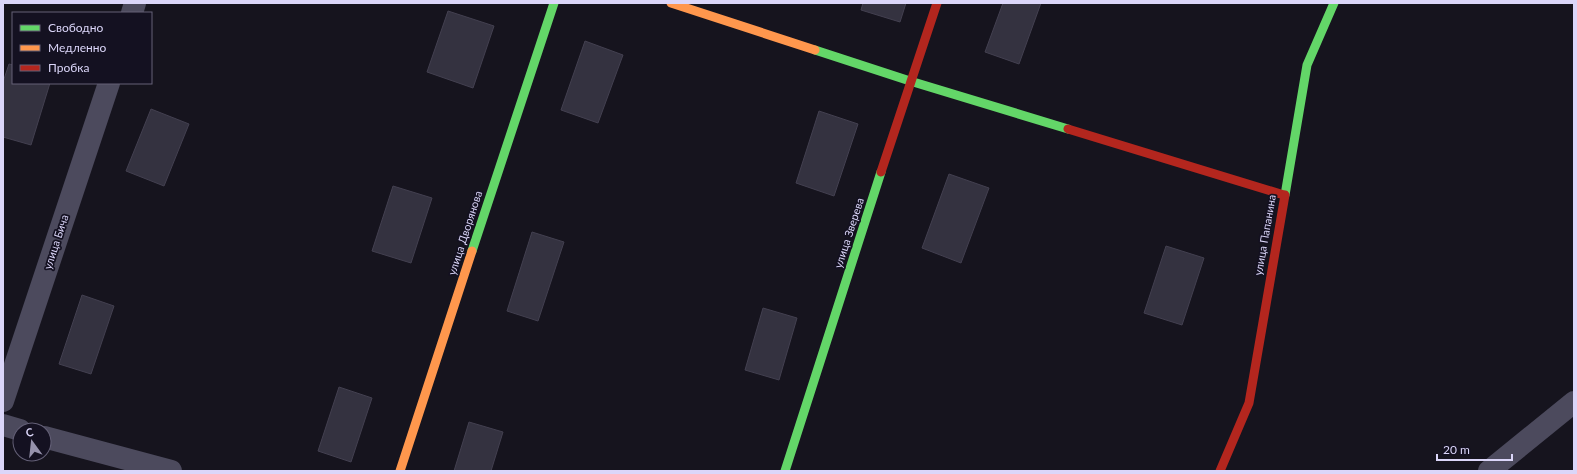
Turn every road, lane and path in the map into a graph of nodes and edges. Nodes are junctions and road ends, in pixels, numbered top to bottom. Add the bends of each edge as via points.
1 (554, 3) edge
2 (671, 3) edge
3 (937, 3) edge
4 (1334, 3) edge
5 (910, 81) junction
6 (109, 84) edge
7 (1284, 195) junction
8 (3, 401) edge
9 (1574, 402) edge
10 (52, 438) edge
11 (171, 471) edge
12 (400, 471) edge
13 (786, 471) edge
14 (1220, 471) edge
15 (1489, 471) edge

1 - 12 street, улица Дворянова
2 - 5 street
3 - 5 street, улица Зверева
4 - 7 street, улица Папанина via 1307,65
5 - 7 street
5 - 13 street, улица Зверева
6 - 8 street, улица Бича
7 - 14 street, улица Папанина via 1248,403
9 - 15 street
10 - 11 street

